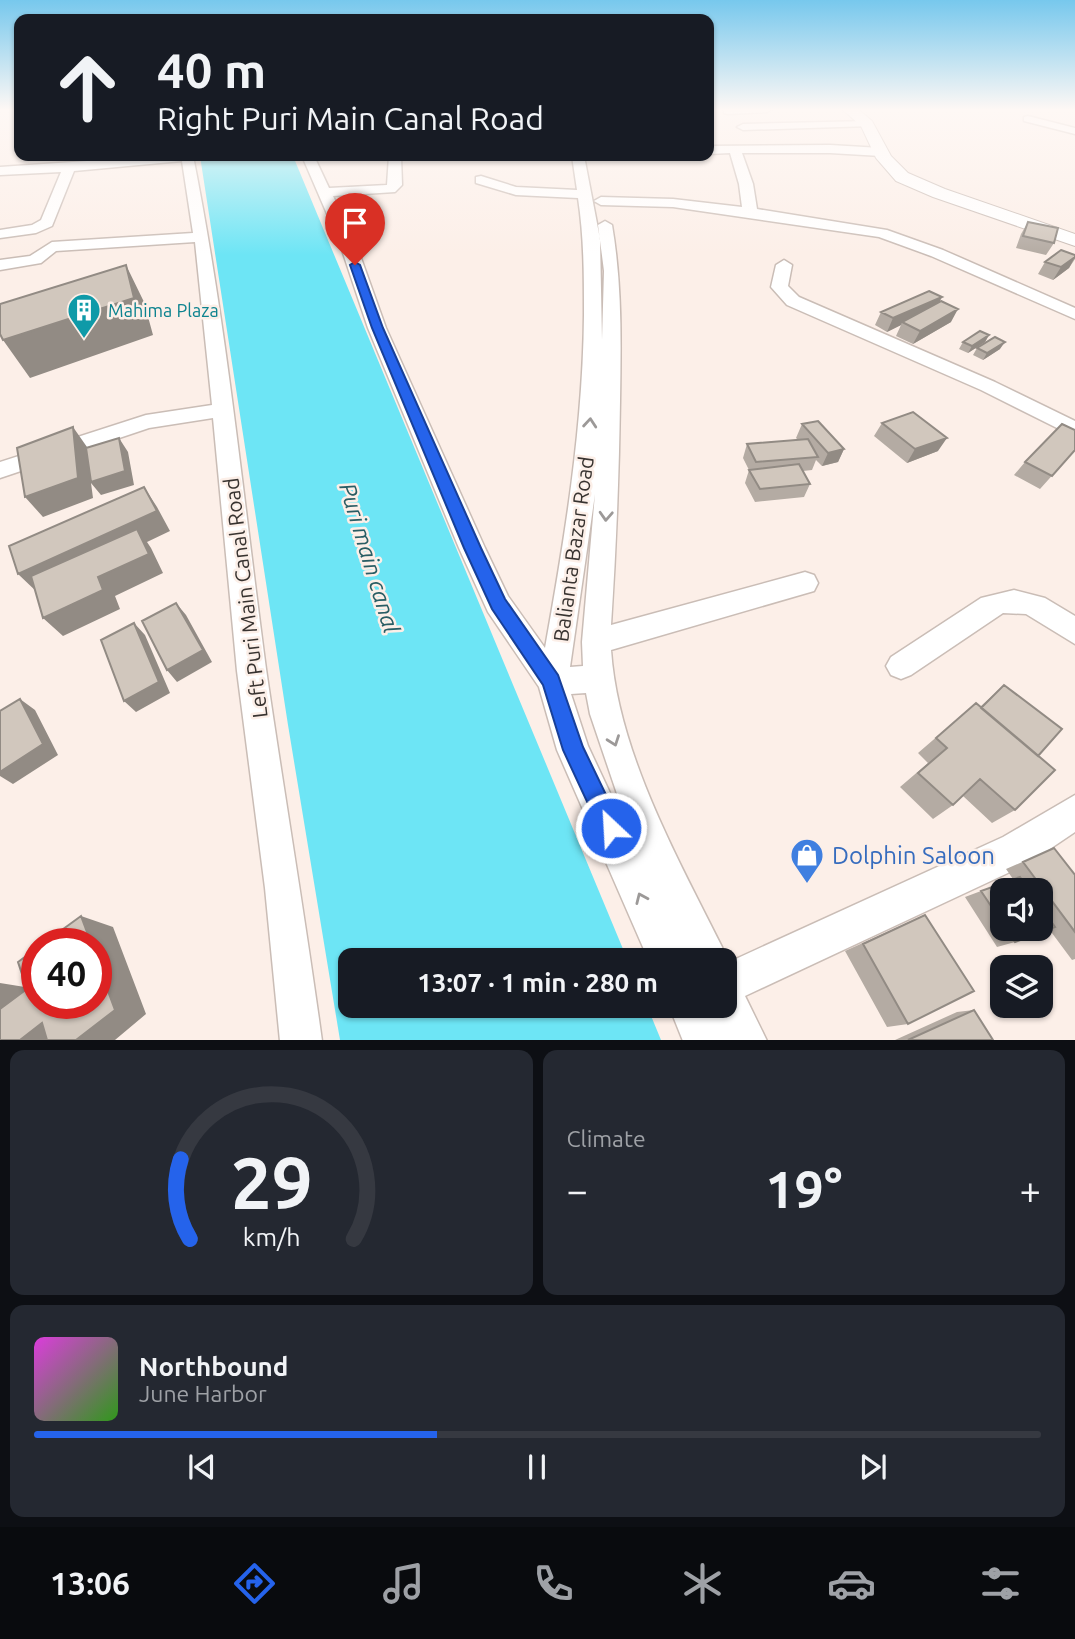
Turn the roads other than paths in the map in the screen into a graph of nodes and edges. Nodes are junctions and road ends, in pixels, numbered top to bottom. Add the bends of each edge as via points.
1 (737, 158) edge
2 (884, 158) edge
3 (138, 161) edge
4 (188, 161) edge
5 (310, 161) edge
6 (395, 161) edge
7 (580, 161) edge
8 (592, 161) edge
9 (69, 168) junction
10 (0, 171) edge
11 (481, 180) dead end
12 (324, 192) junction
13 (593, 197) junction
14 (750, 212) junction
15 (0, 234) edge
16 (201, 237) junction
17 (1075, 240) edge
18 (0, 265) edge
19 (784, 265) dead end
20 (1075, 314) edge
21 (223, 410) junction
22 (1075, 430) edge
23 (0, 470) edge
24 (805, 583) dead end
25 (1075, 632) edge
26 (596, 642) junction
27 (901, 666) dead end
28 (597, 679) junction
29 (552, 681) junction
30 (1075, 811) edge
31 (663, 948) edge
32 (702, 948) edge
33 (737, 979) edge
34 (694, 1018) edge
35 (735, 1018) edge
36 (301, 1040) edge
37 (704, 1040) edge
38 (746, 1040) edge

1 - 14 street
2 - 17 main road via 891,169 911,182
3 - 9 street
4 - 16 street, Left Puri Main Canal Road
5 - 12 street
6 - 12 street via 395,185 390,189
7 - 13 street, Balianta Bazar Road
8 - 13 street, Balianta Bazar Road
9 - 10 street
9 - 15 street via 47,223
11 - 13 street via 489,186
12 - 29 street via 377,328 498,604
13 - 14 street
13 -> 26 street, Balianta Bazar Road via 612,271 606,523
29 -> 13 street, Balianta Bazar Road via 584,489 593,381
14 - 20 street via 882,233
16 - 18 street via 52,247 35,260
16 - 21 street, Left Puri Main Canal Road
19 - 22 street via 779,287 793,301 988,386
21 - 23 street via 146,422
21 - 36 street, Left Puri Main Canal Road
24 - 26 street
25 - 27 street via 1031,603 1004,600
26 - 28 street, Balianta Bazar Road
28 - 29 street
28 -> 32 street, Balianta Bazar Road via 647,833
31 -> 29 street, Balianta Bazar Road via 573,750
30 - 33 street via 1016,850
34 - 37 street
35 - 38 street

